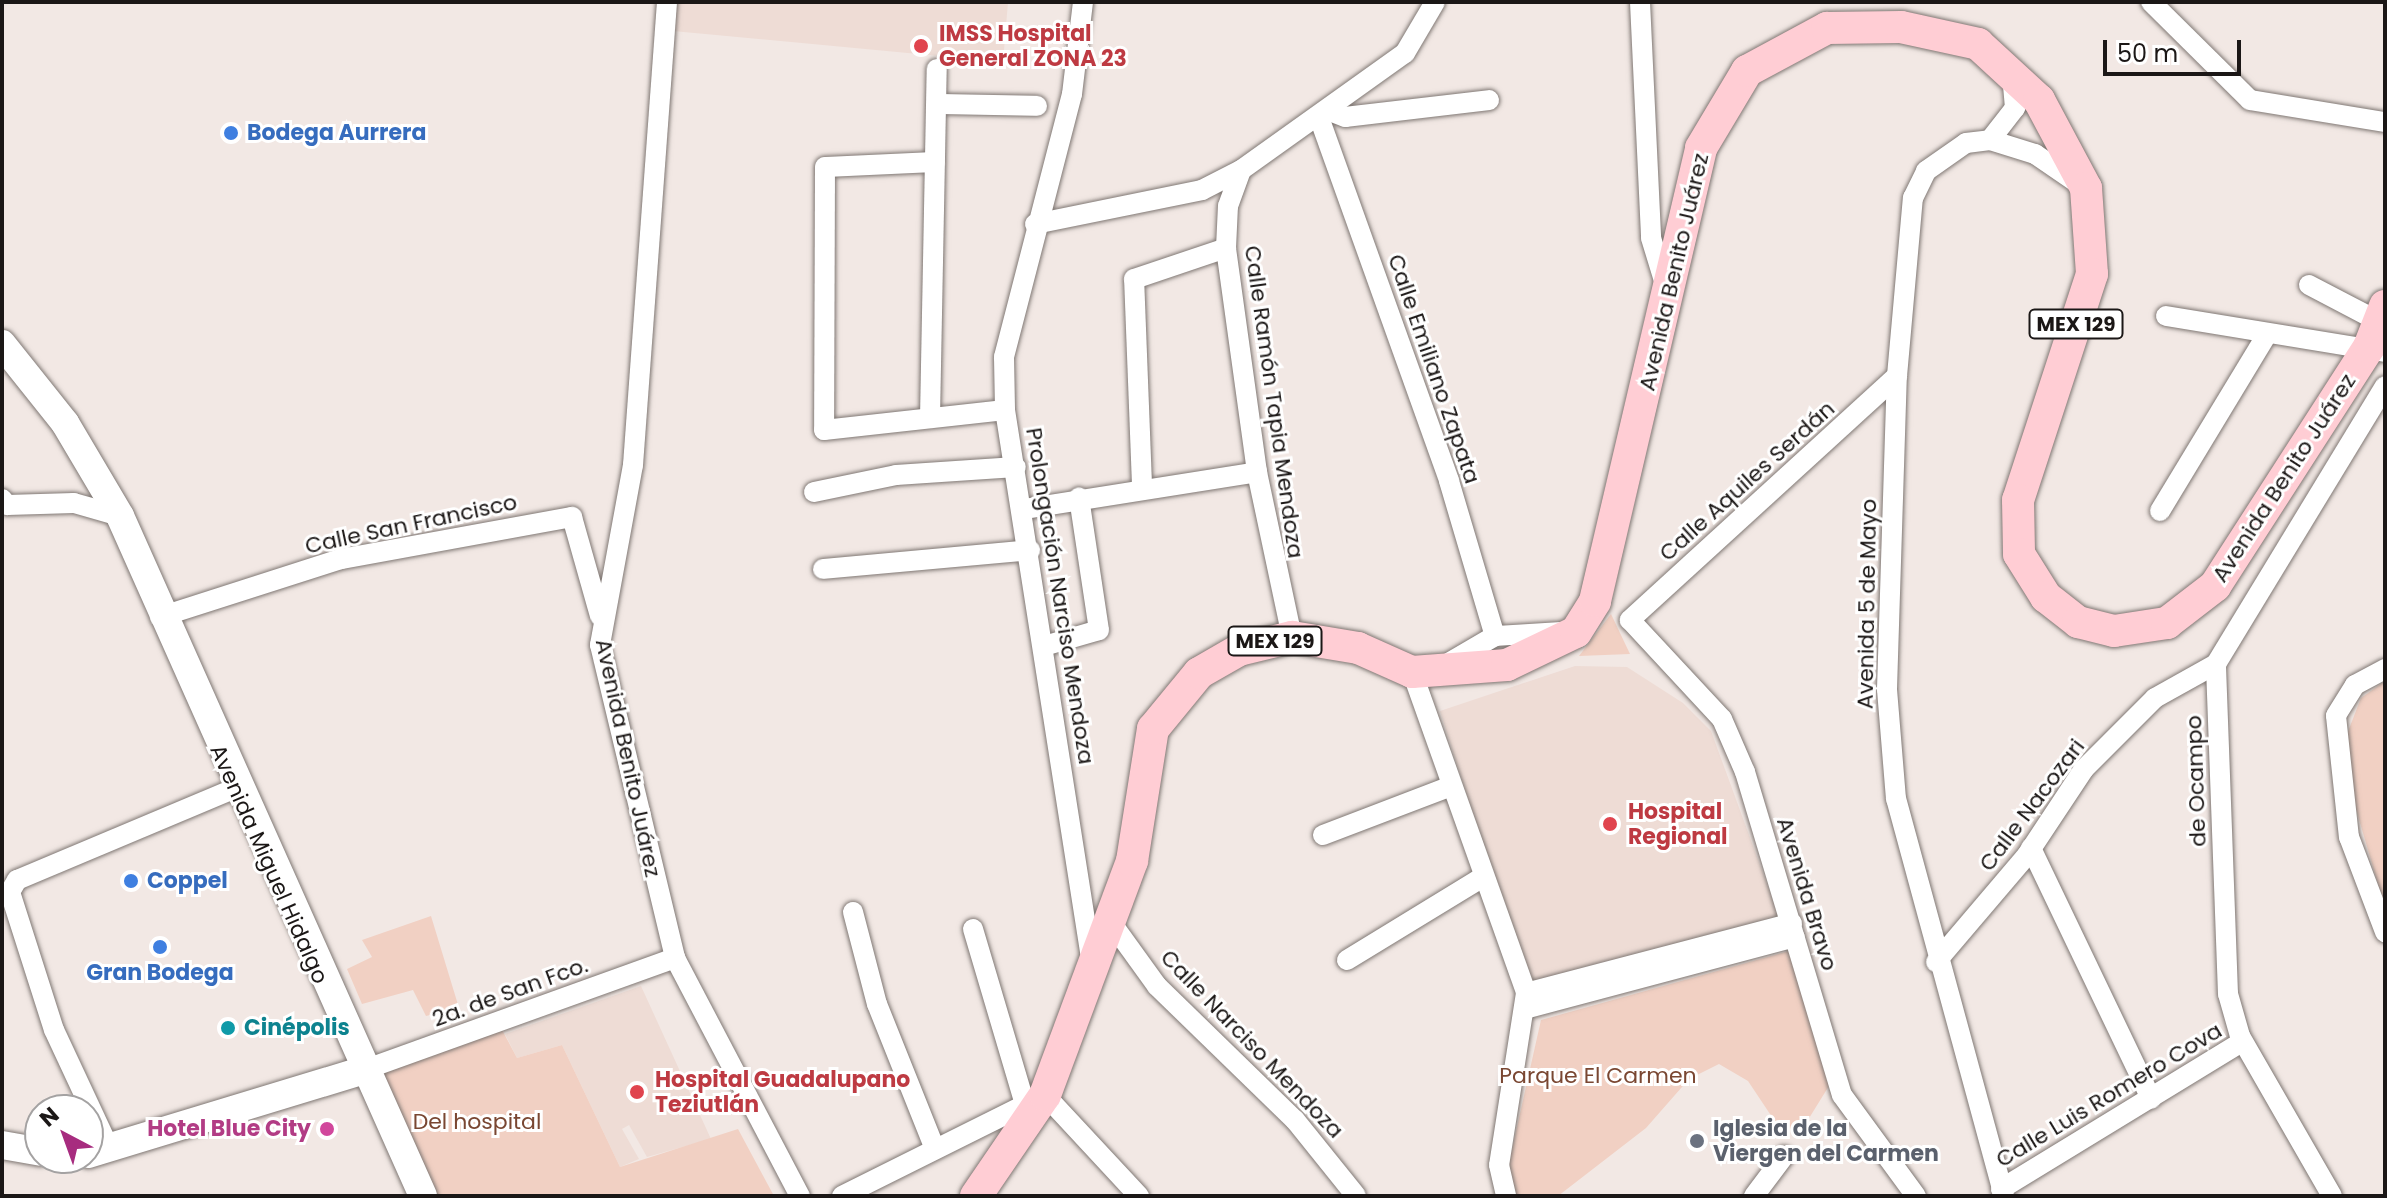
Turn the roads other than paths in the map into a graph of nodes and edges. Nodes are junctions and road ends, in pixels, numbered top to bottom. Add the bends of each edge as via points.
1 (667, 2) edge
2 (1083, 2) edge
3 (1435, 2) edge
4 (1640, 2) edge
5 (2151, 2) edge
6 (2011, 68) junction
7 (937, 69) dead end
8 (1489, 100) dead end
9 (937, 104) junction
10 (1037, 106) dead end
11 (1326, 116) junction
12 (2385, 122) edge
13 (1990, 140) junction
14 (935, 162) junction
15 (1241, 170) junction
16 (2086, 188) junction
17 (1035, 224) junction
18 (1226, 248) junction
19 (2309, 285) dead end
20 (1670, 299) junction
21 (2166, 316) dead end
22 (2379, 332) edge
23 (2267, 334) junction
24 (2, 344) edge
25 (1897, 376) junction
26 (2385, 386) edge
27 (1005, 410) junction
28 (930, 418) junction
29 (1016, 467) junction
30 (1257, 472) junction
31 (1142, 485) junction
32 (814, 492) dead end
33 (1079, 498) junction
34 (2, 499) edge
35 (1024, 509) junction
36 (2160, 511) dead end
37 (120, 516) junction
38 (1030, 550) junction
39 (823, 569) dead end
40 (160, 617) junction
41 (601, 619) junction
42 (1630, 620) joint
43 (1576, 632) junction
44 (1495, 636) junction
45 (1292, 637) junction
46 (1044, 646) junction
47 (2216, 664) junction
48 (2385, 669) edge
49 (1424, 671) junction
50 (1451, 786) junction
51 (236, 788) junction
52 (1323, 835) dead end
53 (2029, 851) junction
54 (9, 877) edge
55 (1483, 877) junction
56 (853, 912) dead end
57 (1113, 925) junction
58 (973, 929) dead end
59 (1793, 930) junction
60 (2385, 932) edge
61 (675, 958) junction
62 (1347, 960) dead end
63 (1936, 962) junction
64 (1094, 977) junction
65 (1527, 1000) junction
66 (2241, 1039) junction
67 (361, 1071) junction
68 (78, 1094) edge
69 (2144, 1097) junction
70 (1033, 1106) junction
71 (933, 1144) junction
72 (2, 1145) edge
73 (24, 1149) edge
74 (104, 1150) edge
75 (1784, 1156) dead end
76 (2001, 1190) edge
77 (423, 1196) edge
78 (800, 1196) edge
79 (842, 1196) edge
80 (976, 1196) edge
81 (1139, 1196) edge
82 (1356, 1196) edge
83 (1506, 1196) edge
84 (1754, 1196) edge
85 (1916, 1196) edge
86 (2332, 1196) edge

1 - 41 street, Avenida Benito Juárez via 633,465
2 - 17 street, Prolongación Narciso Mendoza via 1072,94
3 - 11 street via 1405,53
4 - 20 street via 1651,238
5 - 12 street via 2250,100
6 - 13 street via 2015,108
6 - 16 main road, Avenida Benito Juárez / MEX 129 via 2039,100
6 - 20 main road, Avenida Benito Juárez / MEX 129 via 1978,44 1901,27 1827,28 1747,71 1701,148
7 - 9 street
8 - 11 street
9 - 10 street
9 - 14 street
11 - 15 street
11 - 44 street, Calle Emiliano Zapata via 1449,481
13 - 16 street via 2035,154
13 - 25 street, Avenida 5 de Mayo via 1944,155 1918,184
14 - 28 street
14 - 28 street via 825,167 824,430
15 - 17 street via 1202,190
15 - 18 street, Calle Ramón Tapia Mendoza via 1228,206
16 - 22 main road, Avenida Benito Juárez / MEX 129 via 2092,274 2018,500 2019,554 2046,597 2078,622 2114,631 2167,623 2215,586
17 - 27 street, Prolongación Narciso Mendoza via 1004,357
18 - 30 street, Calle Ramón Tapia Mendoza
18 - 31 street via 1134,279
19 - 22 street
20 - 43 main road, Avenida Benito Juárez / MEX 129 via 1595,601
21 - 23 street
22 - 23 street
23 - 36 street
24 - 37 main road, Avenida Miguel Hidalgo via 65,423
25 - 42 street, Calle Aquiles Serdán
25 - 63 street, Avenida 5 de Mayo via 1887,689 1896,799
26 - 47 street
27 - 28 street
27 - 29 street, Prolongación Narciso Mendoza
29 - 32 street via 896,475
29 - 35 street, Prolongación Narciso Mendoza
30 - 31 street
30 - 45 street, Calle Ramón Tapia Mendoza
31 - 33 street
33 - 35 street
33 - 46 street via 1099,630
34 - 37 street via 7,505 74,503
35 - 38 street, Prolongación Narciso Mendoza
37 - 40 main road, Avenida Miguel Hidalgo
38 - 39 street
38 - 46 street, Prolongación Narciso Mendoza
40 - 41 street, Calle San Francisco via 341,559 572,517
40 - 51 main road, Avenida Miguel Hidalgo
41 - 61 street, Avenida Benito Juárez via 600,645
42 - 59 street, Avenida Bravo via 1722,719
43 - 44 street
43 - 49 main road, MEX 129 via 1507,665
44 - 49 street
45 - 49 main road, MEX 129 via 1358,648
45 - 57 main road, MEX 129 via 1239,650 1199,673 1153,729 1132,861
46 - 64 street, Prolongación Narciso Mendoza
47 - 53 street, Calle Nacozari via 2155,698 2084,769
47 - 66 street, de Ocampo via 2228,994
48 - 60 street via 2344,697 2337,743 2349,837
49 - 50 street
50 - 52 street
50 - 55 street
51 - 54 street
51 - 67 main road, Avenida Miguel Hidalgo
53 - 63 street, Calle Nacozari
53 - 69 street
54 - 68 street via 21,938
55 - 62 street
55 - 65 street
56 - 71 street via 877,1004
57 - 64 main road, MEX 129
57 - 82 street, Calle Narciso Mendoza via 1157,986 1274,1098
58 - 70 street
59 - 65 street
59 - 85 street, Avenida Bravo via 1842,1095
61 - 67 street, 2a. de San Fco.
61 - 78 street, Avenida Benito Juárez
63 - 76 street, Avenida 5 de Mayo
64 - 70 main road, MEX 129
65 - 83 street via 1499,1165
66 - 69 street, Calle Luis Romero Cova
66 - 86 street, de Ocampo
67 - 74 main road
67 - 77 main road, Avenida Miguel Hidalgo
69 - 76 street, Calle Luis Romero Cova
70 - 71 street
70 - 80 main road, MEX 129
70 - 81 street
71 - 79 street
72 - 73 main road
75 - 84 street

